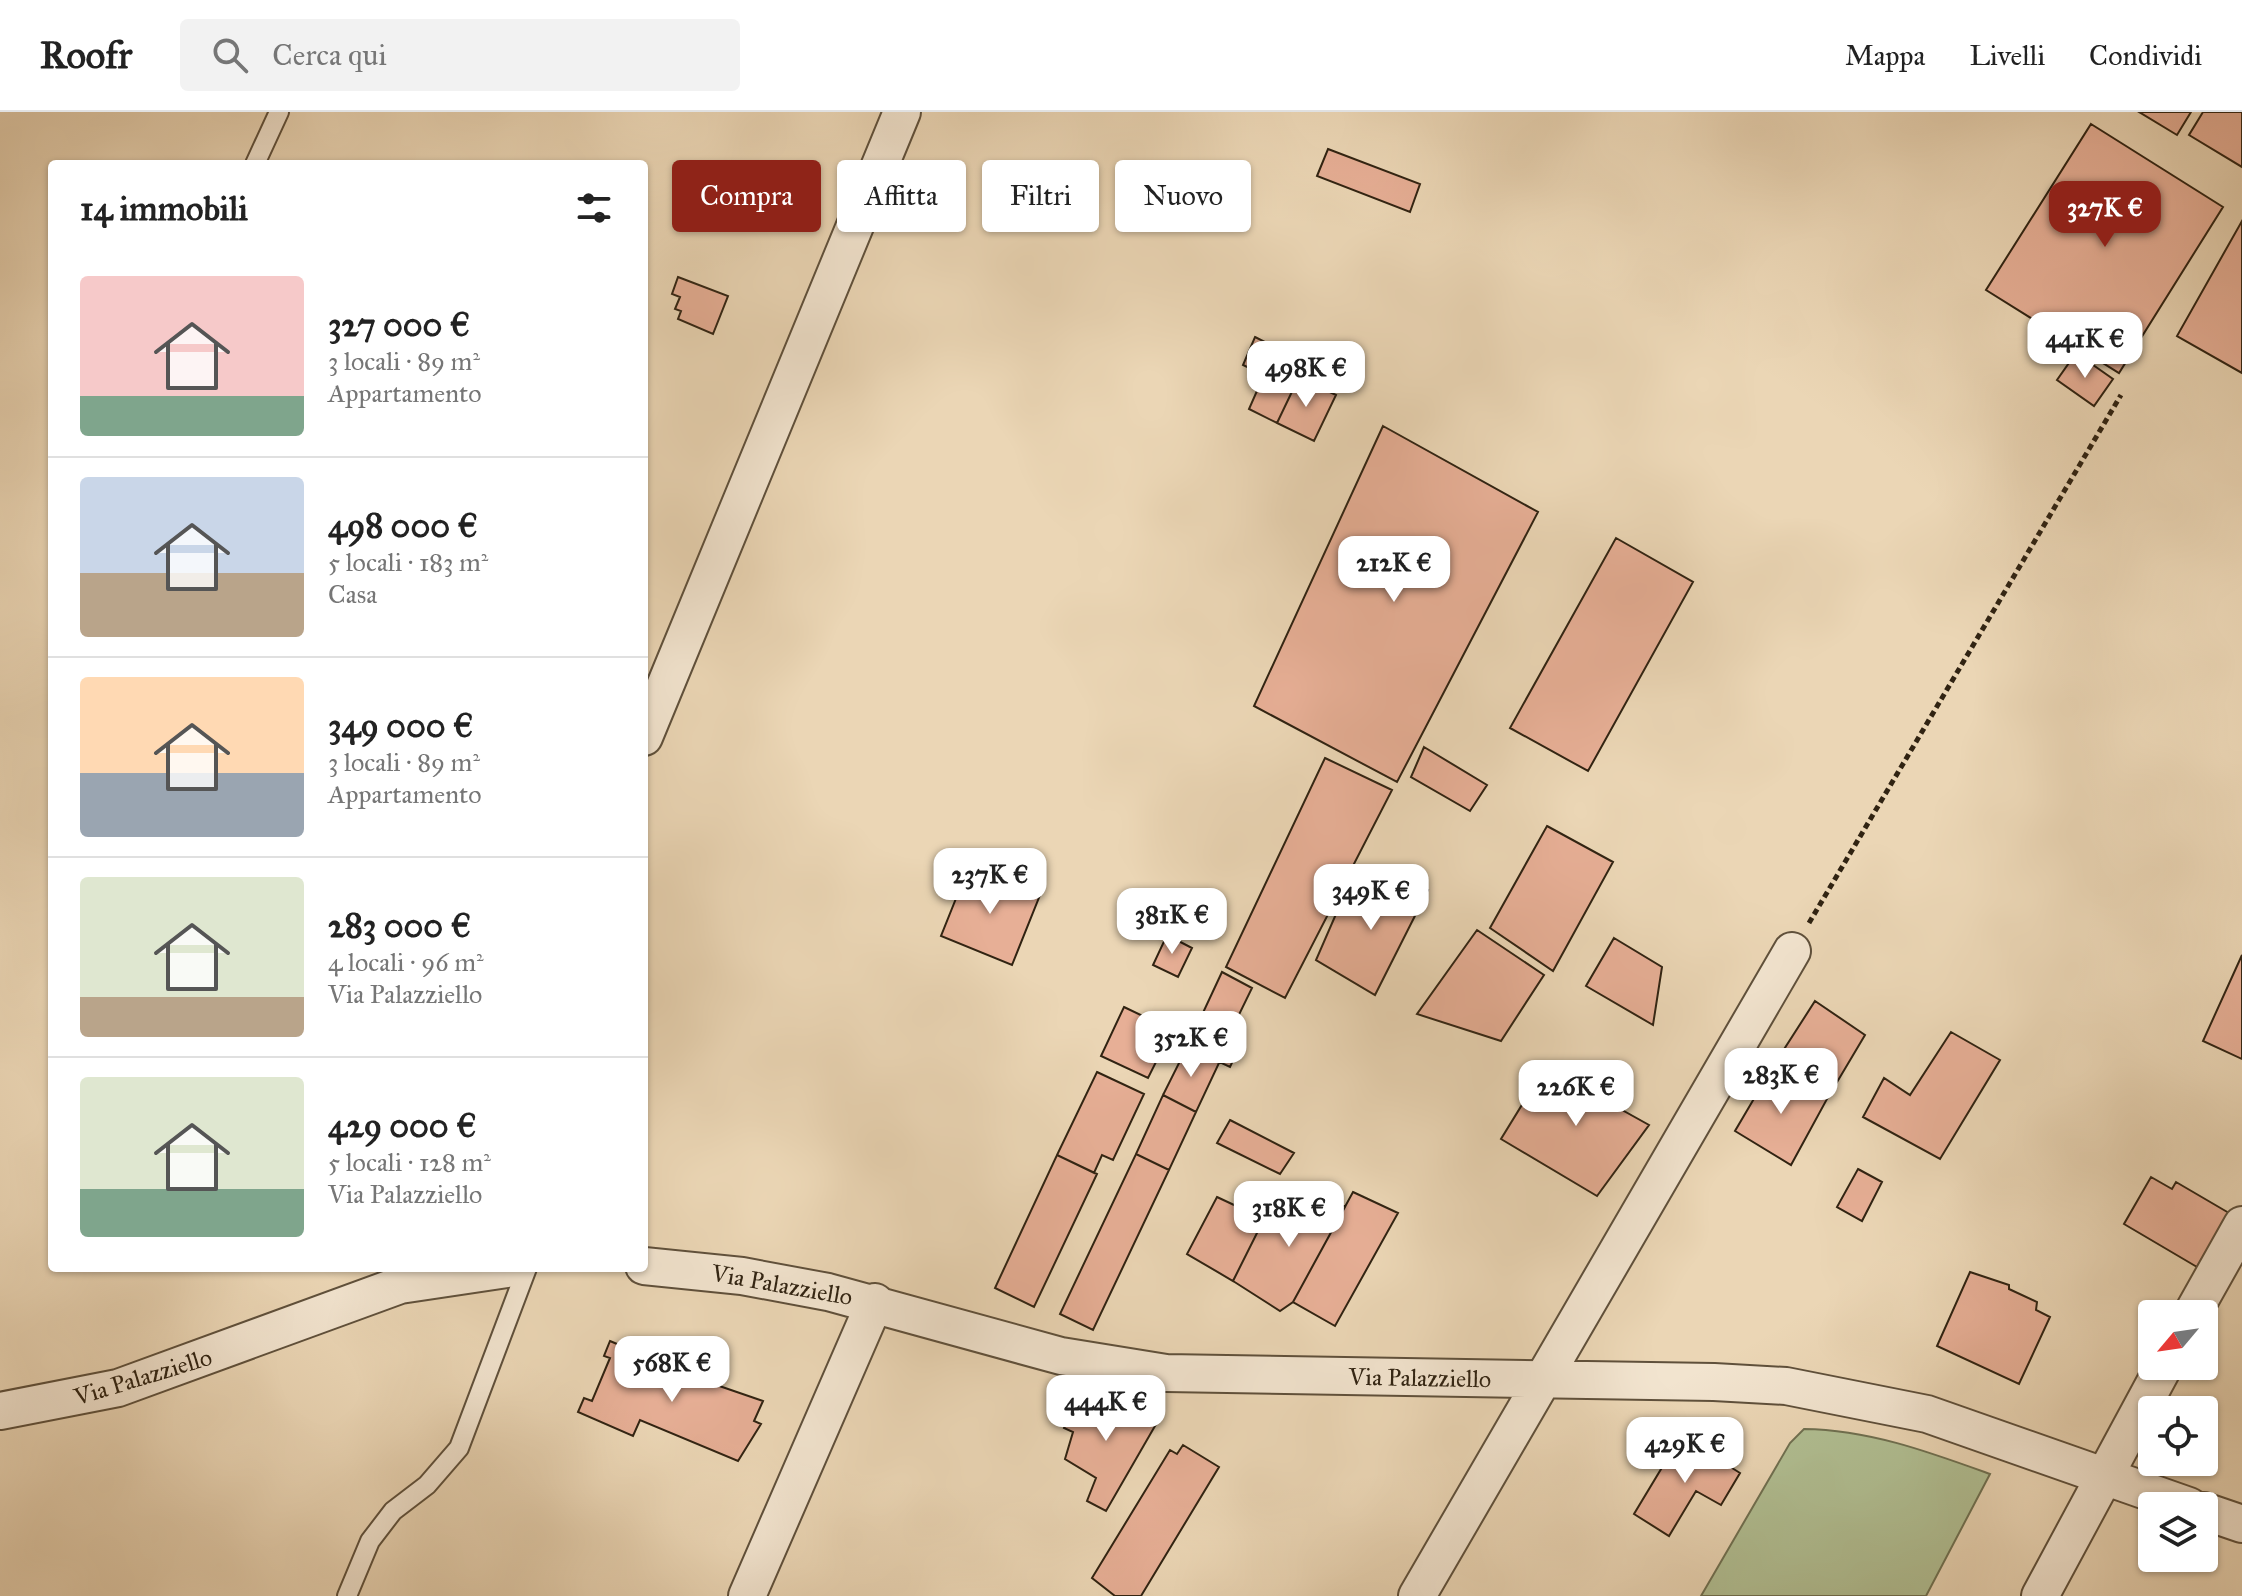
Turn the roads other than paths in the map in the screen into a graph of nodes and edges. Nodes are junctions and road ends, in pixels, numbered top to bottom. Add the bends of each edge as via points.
1 (279, 112) edge
2 (902, 112) edge
3 (257, 160) edge
4 (648, 727) edge
5 (1792, 951) road end
6 (2242, 1225) edge
7 (648, 1266) edge
8 (465, 1272) edge
9 (525, 1272) edge
10 (404, 1277) edge
11 (2200, 1300) edge
12 (875, 1302) junction
13 (1540, 1380) junction
14 (2156, 1380) edge
15 (0, 1411) edge
16 (2102, 1477) junction
17 (2147, 1492) edge
18 (2218, 1516) edge
19 (2242, 1524) edge
20 (347, 1596) edge
21 (747, 1596) edge
22 (1417, 1596) edge
23 (2040, 1596) edge

1 - 3 lane
2 - 4 street
5 - 13 street
6 - 11 street
7 - 12 street, Via Palazziello via 742,1276
8 - 10 street, Via Palazziello
9 - 20 lane via 459,1448 427,1485 393,1511 370,1541
10 - 15 street, Via Palazziello via 118,1388
12 - 13 street, Via Palazziello via 1061,1356 1166,1373
12 - 21 street
13 - 16 street, Via Palazziello via 1786,1386 1927,1414
13 - 22 street
14 - 16 street
16 - 17 street, Via Palazziello
16 - 23 street
18 - 19 street

